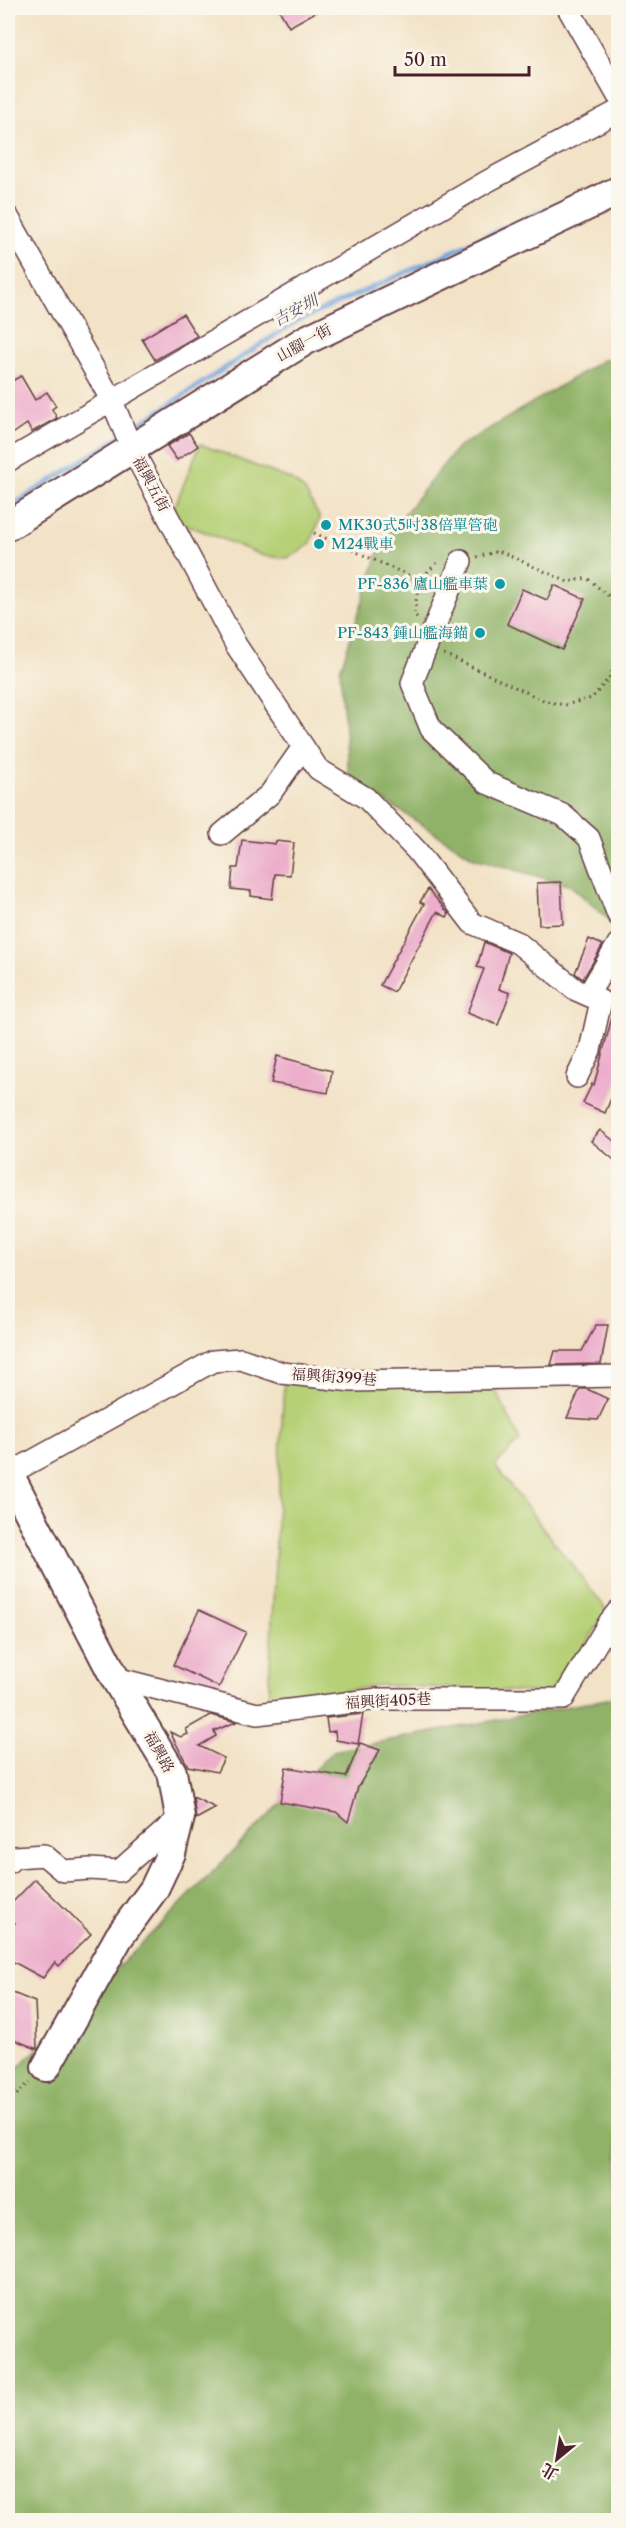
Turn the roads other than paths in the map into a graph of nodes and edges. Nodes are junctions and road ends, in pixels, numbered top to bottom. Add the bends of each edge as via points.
1 (568, 8) edge
2 (618, 96) edge
3 (618, 111) edge
4 (618, 191) edge
5 (8, 217) edge
6 (115, 411) junction
7 (131, 447) junction
8 (8, 461) edge
9 (8, 526) edge
10 (452, 560) road end
11 (303, 747) junction
12 (222, 834) dead end
13 (618, 915) edge
14 (618, 944) edge
15 (588, 995) junction
16 (577, 1077) dead end
17 (618, 1376) edge
18 (8, 1473) edge
19 (618, 1611) edge
20 (115, 1678) junction
21 (180, 1817) junction
22 (8, 1863) edge
23 (46, 2067) road end

1 - 2 street
3 - 6 street via 486,182
4 - 7 street, 山腳一街 via 306,340
5 - 6 street, 福興五街
6 - 7 street, 福興五街
6 - 8 street
7 - 9 street, 山腳一街
7 - 11 street, 福興五街 via 236,645
10 - 13 street via 412,684 431,729 487,783 563,815 577,825 589,838
11 - 12 street via 270,794
11 - 15 street, 福興五街 via 318,768 366,798 417,851 472,923 518,943 576,990
14 - 15 street
15 - 16 street via 601,1001 590,1050
17 - 18 street, 福興街399巷 via 352,1381 282,1373 241,1359 213,1361
18 - 20 street, 福興路
19 - 20 street, 福興街405巷 via 563,1699 378,1699 257,1714
20 - 21 street, 福興路 via 172,1772
21 - 22 street via 119,1871 63,1871 44,1855 15,1857
21 - 23 street, 福興路 via 171,1853 154,1889 119,1937

